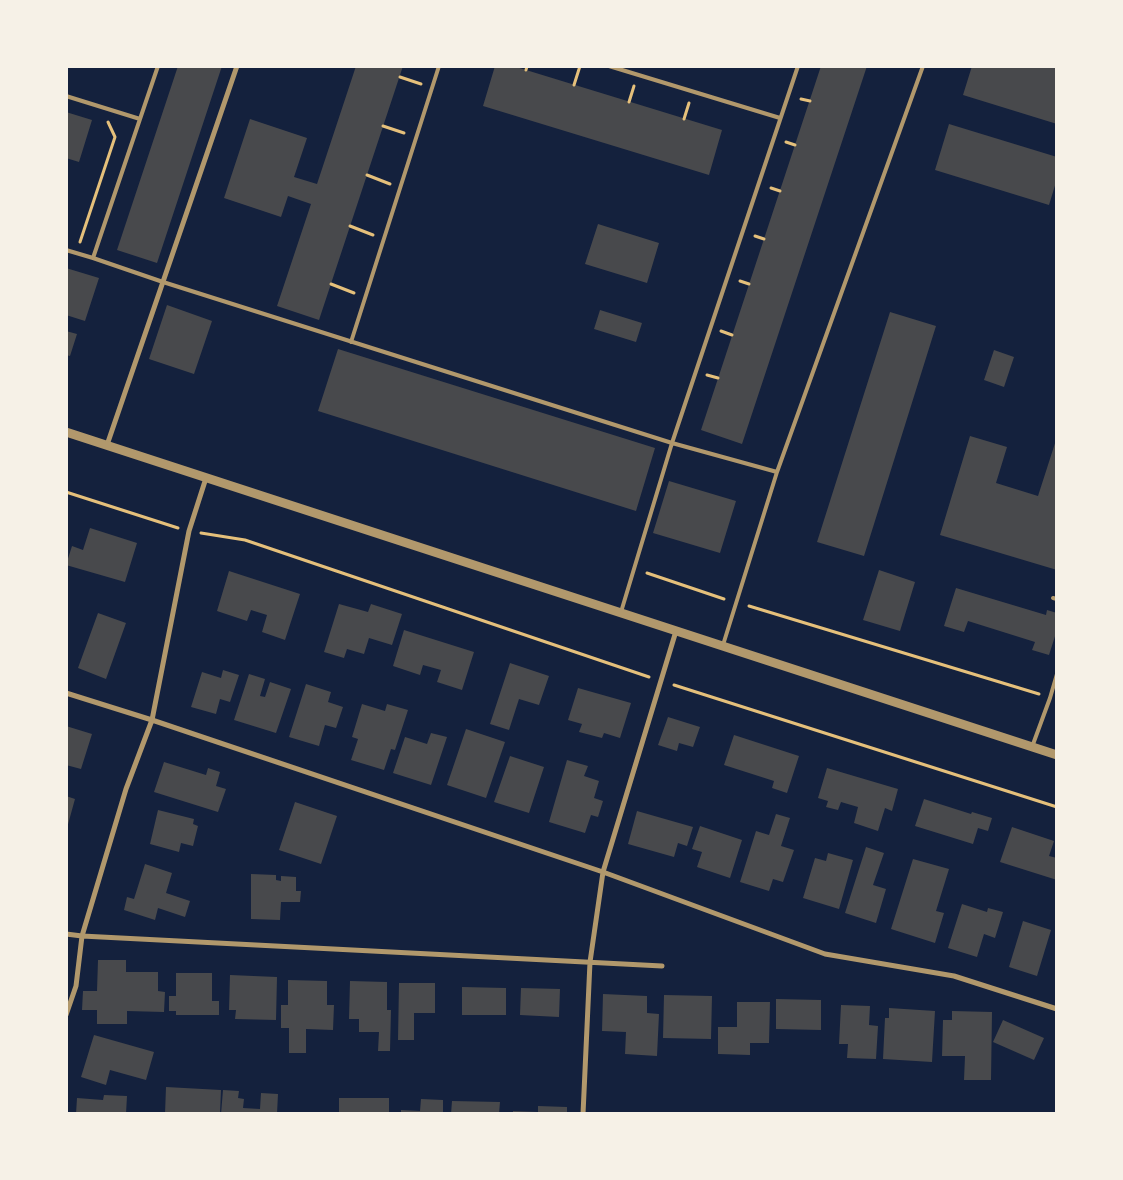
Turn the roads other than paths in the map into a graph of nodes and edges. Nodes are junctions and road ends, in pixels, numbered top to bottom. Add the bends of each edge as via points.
1 (158, 66) edge
2 (237, 66) edge
3 (439, 66) edge
4 (610, 66) edge
5 (798, 66) edge
6 (923, 66) edge
7 (66, 96) edge
8 (780, 118) junction
9 (140, 119) junction
10 (66, 250) edge
11 (93, 258) junction
12 (163, 282) junction
13 (351, 342) junction
14 (66, 432) edge
15 (672, 443) junction
16 (107, 445) junction
17 (777, 472) junction
18 (206, 478) junction
19 (621, 612) junction
20 (677, 630) junction
21 (722, 646) junction
22 (1057, 674) edge
23 (66, 693) edge
24 (152, 720) junction
25 (1032, 747) junction
26 (1057, 755) edge
27 (603, 872) junction
28 (66, 934) edge
29 (82, 936) junction
30 (590, 962) junction
31 (662, 966) dead end
32 (1057, 1009) edge
33 (66, 1016) edge
34 (583, 1114) edge

1 - 9 lane
2 - 12 street
3 - 13 lane
4 - 8 lane
5 - 8 lane
6 - 17 lane
7 - 9 lane
8 - 15 lane
9 - 11 lane
10 - 11 lane
11 - 12 lane
12 - 13 lane
12 - 16 street
13 - 15 lane
14 - 16 street
15 - 17 lane
15 - 19 lane
16 - 18 street
17 - 21 lane
18 - 19 street
18 - 24 street via 188,532
19 - 20 street
20 - 21 street
20 - 27 street
21 - 25 street
22 - 25 lane
23 - 24 street
24 - 27 street
24 - 29 street via 126,789
25 - 26 street
27 - 30 street
27 - 32 street via 825,954 954,976
28 - 29 street
29 - 30 street
29 - 33 street via 76,986
30 - 31 street
30 - 34 street

